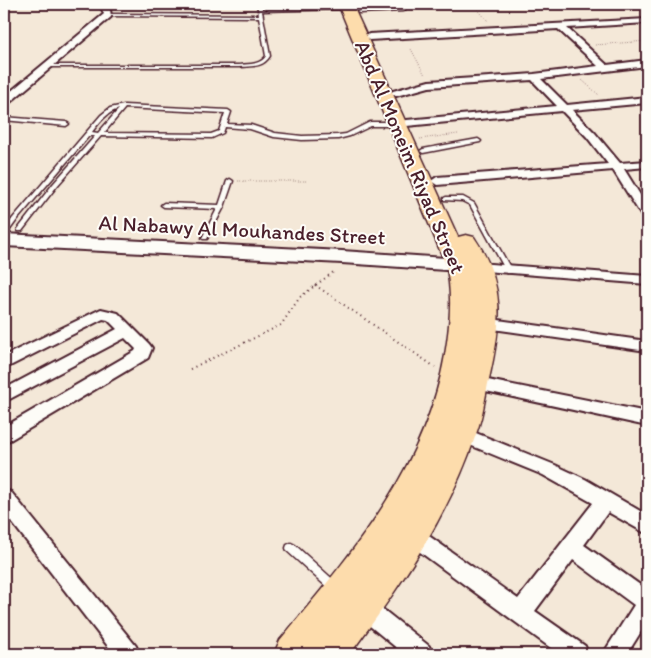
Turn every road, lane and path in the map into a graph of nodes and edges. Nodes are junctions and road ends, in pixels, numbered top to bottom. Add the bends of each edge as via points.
1 (109, 4) edge
2 (259, 4) edge
3 (474, 4) edge
4 (260, 10) junction
5 (403, 10) dead end
6 (108, 15) junction
7 (356, 15) edge
8 (260, 16) junction
9 (647, 21) edge
10 (560, 26) junction
11 (495, 30) junction
12 (647, 41) edge
13 (581, 46) junction
14 (411, 49) dead end
15 (647, 63) edge
16 (48, 66) junction
17 (604, 67) junction
18 (534, 77) junction
19 (582, 80) dead end
20 (429, 84) junction
21 (396, 94) junction
22 (647, 100) edge
23 (4, 102) edge
24 (614, 104) junction
25 (124, 106) junction
26 (564, 109) junction
27 (4, 118) edge
28 (66, 124) dead end
29 (224, 125) junction
30 (88, 134) junction
31 (100, 134) junction
32 (458, 134) dead end
33 (411, 138) junction
34 (478, 141) dead end
35 (647, 164) edge
36 (617, 167) junction
37 (56, 170) junction
38 (67, 170) junction
39 (306, 181) dead end
40 (230, 182) joint
41 (441, 190) junction
42 (164, 204) dead end
43 (222, 208) junction
44 (647, 215) edge
45 (13, 233) edge
46 (202, 244) junction
47 (342, 257) junction
48 (465, 259) junction
49 (509, 270) junction
50 (647, 280) edge
51 (315, 285) junction
52 (484, 323) junction
53 (127, 330) junction
54 (647, 346) edge
55 (4, 363) edge
56 (190, 368) dead end
57 (464, 382) junction
58 (4, 396) edge
59 (647, 419) edge
60 (4, 433) edge
61 (460, 434) junction
62 (4, 498) edge
63 (606, 500) junction
64 (647, 525) edge
65 (412, 535) junction
66 (570, 547) junction
67 (291, 548) dead end
68 (352, 600) junction
69 (647, 603) edge
70 (521, 613) junction
71 (128, 654) edge
72 (294, 654) edge
73 (325, 654) edge
74 (421, 654) edge
75 (577, 654) edge
76 (614, 654) edge

1 - 6 street via 106,9
2 - 4 lane
3 - 11 path
4 - 7 lane
4 - 8 lane
5 - 7 lane
6 - 8 lane
6 - 16 street
7 - 11 street
7 - 21 highway, Abd Al Moneim Riyad Street
7 - 33 highway, Abd Al Moneim Riyad Street
8 - 16 lane via 268,56 266,61 255,65
9 - 10 street
10 - 11 street
10 - 13 street
12 - 13 path
13 - 17 street
14 - 20 path
15 - 17 street
16 - 23 street
17 - 18 street
18 - 20 street
18 - 26 street
19 - 24 path
20 - 21 street
21 - 33 highway, Abd Al Moneim Riyad Street
22 - 24 street
24 - 26 street
25 - 29 lane via 225,111 228,112
25 - 30 lane via 108,111
25 - 31 lane
26 - 33 street
26 - 36 street
27 - 28 lane
29 - 31 lane via 220,134 212,136
29 - 33 lane via 252,127 274,135 338,138 370,124
30 - 31 lane
30 - 37 lane
31 - 38 lane
32 - 33 path
33 - 34 lane
33 - 41 highway, Abd Al Moneim Riyad Street
33 - 48 highway, Abd Al Moneim Riyad Street
35 - 36 street
36 - 41 street
36 - 44 street
37 - 38 lane
37 - 45 lane
38 - 45 lane
39 - 40 path
40 - 43 lane
41 - 48 highway, Abd Al Moneim Riyad Street
41 - 49 lane via 472,204
42 - 43 lane
43 - 46 lane
45 - 46 street, Al Nabawy Al Mouhandes Street
46 - 47 street, Al Nabawy Al Mouhandes Street
46 - 48 street, Al Nabawy Al Mouhandes Street
47 - 48 street, Al Nabawy Al Mouhandes Street
47 - 51 path via 338,268
48 - 49 street
48 - 52 highway, Abd Al Moneim Riyad Street via 484,281
48 - 57 highway, Abd Al Moneim Riyad Street via 461,348
49 - 50 street
51 - 56 path via 300,297 281,325
51 - 57 path
52 - 54 street
52 - 57 highway, Abd Al Moneim Riyad Street via 482,349
53 - 55 street via 110,314 96,315
53 - 58 street
53 - 60 street via 143,346 142,354
57 - 59 street
57 - 61 highway, Abd Al Moneim Riyad Street
57 - 68 highway, Abd Al Moneim Riyad Street via 415,488 371,558
61 - 63 street via 549,470
61 - 65 highway, Abd Al Moneim Riyad Street via 433,498
62 - 71 street
63 - 64 street
63 - 66 street
65 - 68 highway, Abd Al Moneim Riyad Street
65 - 70 street
66 - 69 street
66 - 70 street
67 - 68 lane
68 - 72 highway, Abd Al Moneim Riyad Street
68 - 73 highway, Abd Al Moneim Riyad Street
68 - 74 street
69 - 76 street
70 - 75 street

